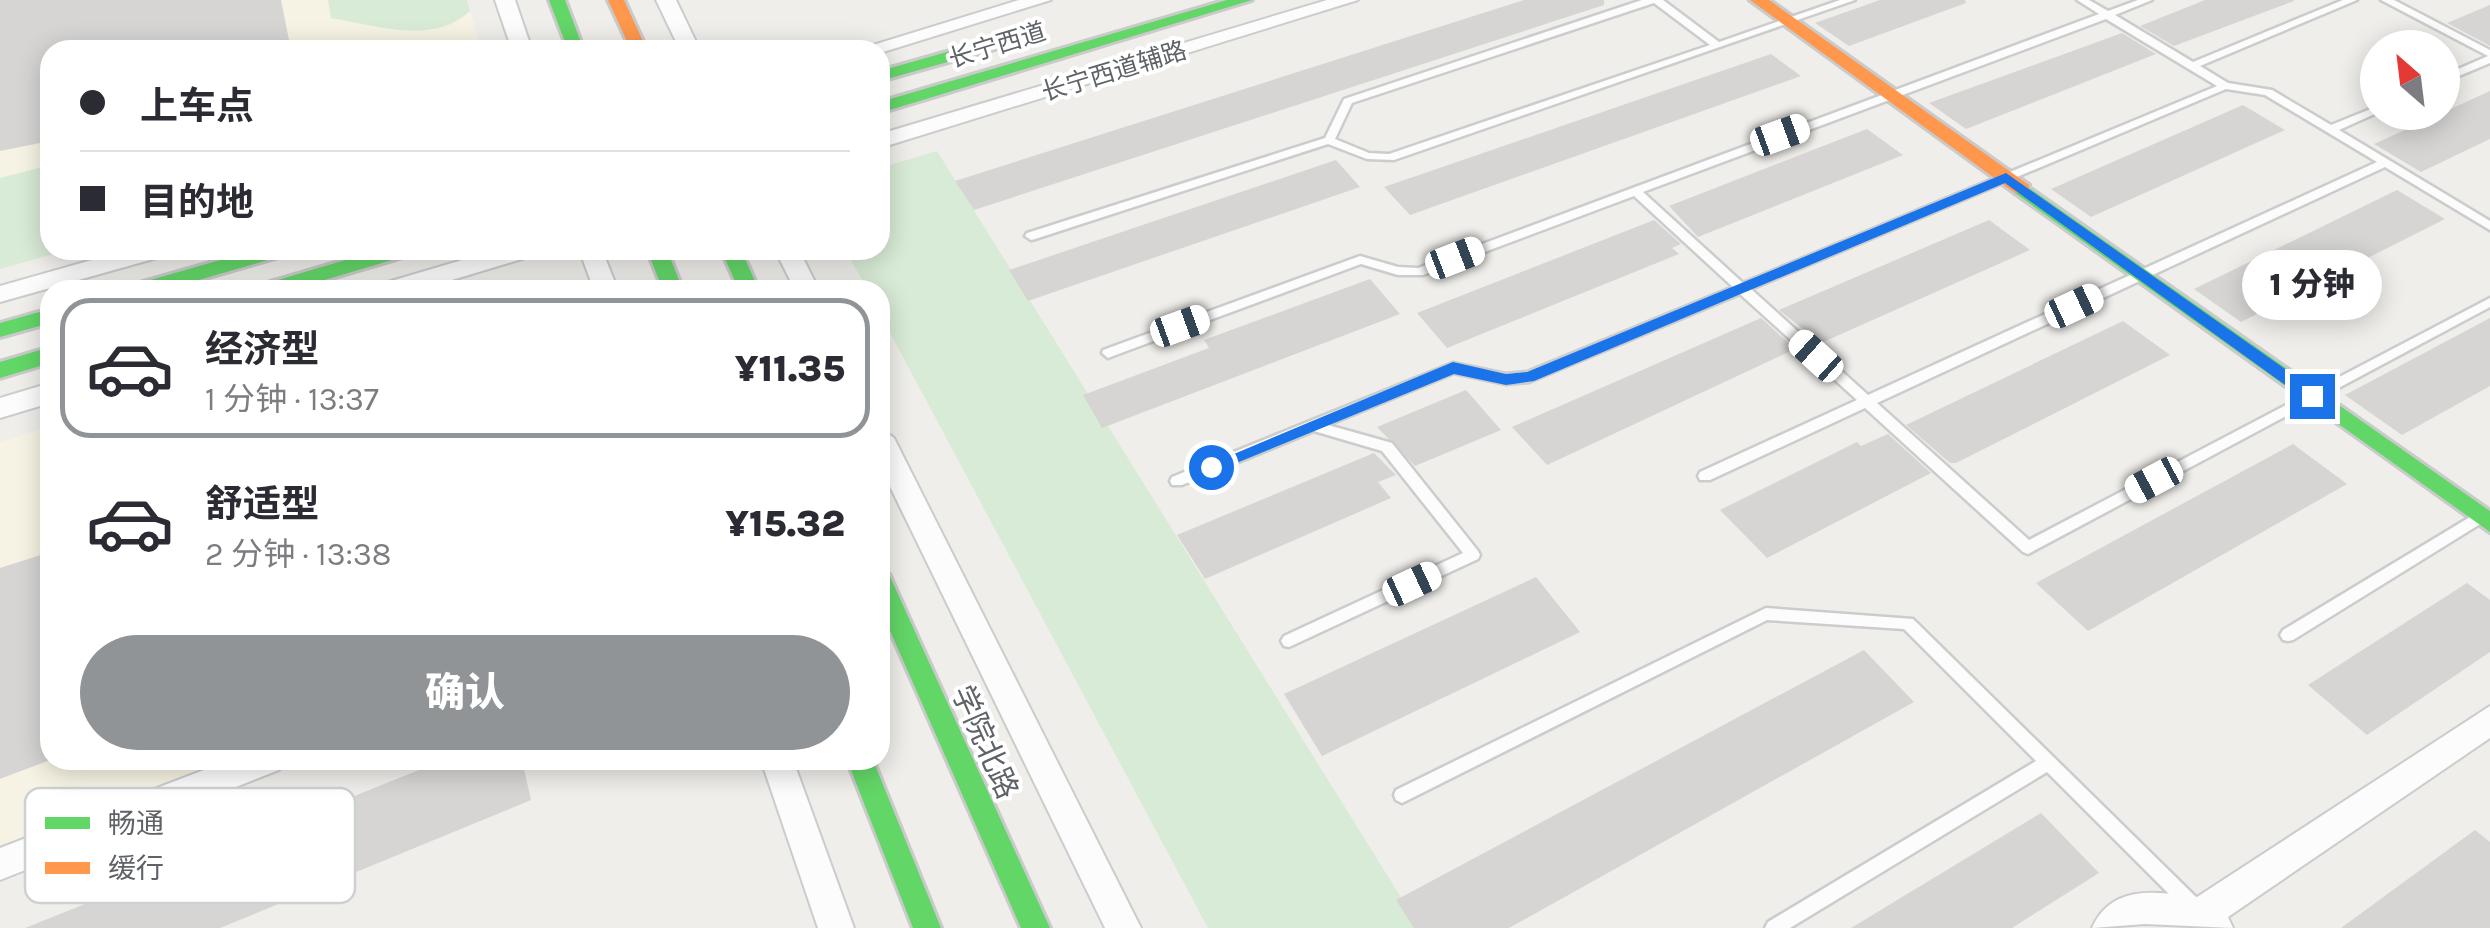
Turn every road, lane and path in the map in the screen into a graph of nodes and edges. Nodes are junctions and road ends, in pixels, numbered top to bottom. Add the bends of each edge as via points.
1 (505, 0) edge
2 (557, 0) edge
3 (616, 0) edge
4 (666, 0) edge
5 (1042, 0) edge
6 (1244, 0) edge
7 (1348, 0) edge
8 (1655, 0) edge
9 (1758, 0) edge
10 (1850, 0) edge
11 (2082, 0) edge
12 (2146, 0) edge
13 (2352, 0) edge
14 (2386, 0) edge
15 (1824, 4) edge
16 (2106, 15) junction
17 (1788, 22) junction
18 (1051, 27) dead end
19 (519, 40) edge
20 (572, 40) edge
21 (634, 40) edge
22 (685, 40) edge
23 (890, 43) edge
24 (1718, 46) junction
25 (2490, 57) edge
26 (2192, 66) junction
27 (2460, 71) edge
28 (890, 73) edge
29 (2225, 86) junction
30 (1890, 94) junction
31 (890, 105) edge
32 (2360, 116) edge
33 (2330, 130) junction
34 (890, 138) edge
35 (1329, 140) junction
36 (2385, 163) junction
37 (2006, 177) junction
38 (1634, 190) junction
39 (2487, 221) edge
40 (1031, 236) dead end
41 (121, 260) edge
42 (244, 260) edge
43 (368, 260) edge
44 (490, 260) edge
45 (2142, 275) junction
46 (50, 280) edge
47 (174, 280) edge
48 (302, 280) edge
49 (424, 280) edge
50 (40, 283) edge
51 (1740, 286) junction
52 (0, 294) edge
53 (2490, 302) edge
54 (40, 319) edge
55 (0, 330) edge
56 (1108, 353) dead end
57 (40, 358) edge
58 (0, 370) edge
59 (40, 396) edge
60 (2312, 396) junction
61 (1867, 401) junction
62 (0, 408) edge
63 (1314, 425) junction
64 (890, 458) edge
65 (1705, 476) dead end
66 (1177, 480) dead end
67 (2486, 520) edge
68 (890, 603) edge
69 (2288, 635) dead end
70 (1289, 641) dead end
71 (2490, 720) edge
72 (2048, 763) junction
73 (242, 770) edge
74 (781, 770) edge
75 (864, 770) edge
76 (196, 788) edge
77 (1402, 795) dead end
78 (25, 854) edge
79 (0, 864) edge
80 (2208, 922) edge
81 (836, 928) edge
82 (927, 928) edge
83 (1036, 928) edge
84 (1123, 928) edge
85 (1774, 928) edge
86 (2110, 928) edge

1 - 19 street
2 - 20 main road
3 - 21 main road
4 - 22 street
5 - 23 street
6 - 31 main road, 长宁西道
7 - 34 street, 长宁西道辅路
8 - 24 lane
8 - 35 lane via 1348,100
9 - 17 main road
10 - 15 lane
11 - 16 lane
12 - 16 lane
13 - 26 lane
14 - 25 lane
15 - 17 lane
16 - 26 lane
16 - 30 lane
17 - 24 lane
17 - 30 main road
18 - 28 main road, 长宁西道
24 - 35 lane via 1390,158
25 - 27 lane
26 - 29 lane
29 - 33 lane via 2268,92
29 - 37 lane
30 - 37 main road
30 - 38 lane
32 - 33 lane
33 - 36 lane
35 - 40 lane
36 - 39 lane
36 - 45 lane
37 - 45 main road
37 - 51 lane
38 - 51 lane
38 - 56 lane via 1419,272 1360,260
41 - 46 street
42 - 47 main road
43 - 48 main road
44 - 49 street
45 - 60 main road
45 - 61 lane
50 - 52 street
51 - 61 lane
51 - 63 lane via 1529,377 1453,368
53 - 60 lane
54 - 55 main road
57 - 58 main road
59 - 62 street
60 - 61 lane via 2028,548
60 - 67 main road
61 - 65 lane
63 - 66 lane
63 - 70 lane via 1387,447 1473,556
64 - 84 street
67 - 69 lane
68 - 83 main road, 学院北路
71 - 80 street
72 - 77 lane via 1908,623 1766,614
72 - 80 lane
72 - 85 lane
73 - 76 street
74 - 81 street
75 - 82 main road
78 - 79 street
80 - 86 street via 2142,907

